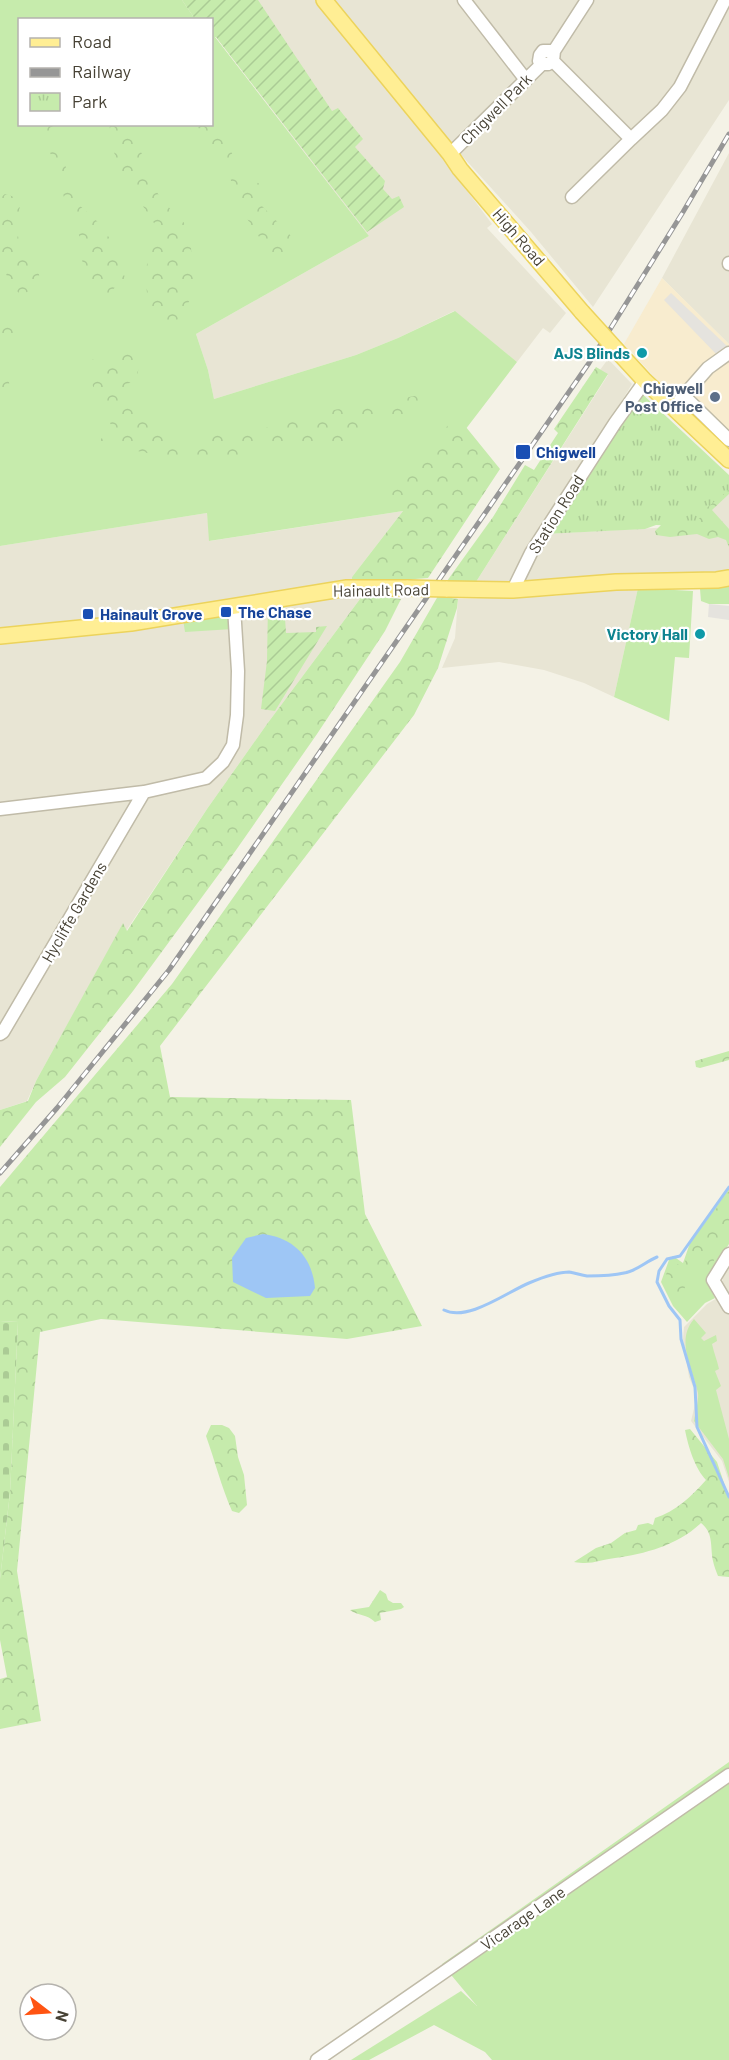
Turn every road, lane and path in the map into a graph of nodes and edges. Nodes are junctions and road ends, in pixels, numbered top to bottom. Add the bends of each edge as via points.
1 (324, 0) edge
2 (465, 0) edge
3 (587, 0) edge
4 (725, 0) edge
5 (549, 59) junction
6 (526, 80) junction
7 (631, 139) junction
8 (450, 154) junction
9 (572, 197) dead end
10 (727, 354) edge
11 (645, 381) junction
12 (683, 395) junction
13 (673, 408) junction
14 (729, 440) edge
15 (729, 460) edge
16 (729, 578) edge
17 (513, 590) junction
18 (234, 607) junction
19 (0, 636) edge
20 (144, 792) junction
21 (0, 809) edge
22 (2, 1033) edge
23 (729, 1254) edge
24 (729, 1307) edge
25 (729, 1775) edge
26 (317, 2060) edge

1 - 8 main road, High Road
2 - 6 street
3 - 5 street, Chigwell Park
4 - 7 street via 680,87
5 - 6 street, Chigwell Park
5 - 7 street
6 - 8 street, Chigwell Park
7 - 9 street
8 - 11 main road, High Road, bridge
10 - 12 street
11 - 13 main road, High Road
11 - 17 street, Station Road via 531,553
12 - 13 street
12 - 14 street
13 - 15 main road, High Road
16 - 17 main road, Hainault Road
17 - 18 main road, Hainault Road, bridge via 347,588
18 - 19 main road, Hainault Road via 131,623
18 - 20 street via 238,671 233,745 223,762 206,778
20 - 21 street
20 - 22 street, Hycliffe Gardens
23 - 24 street via 712,1280
25 - 26 street, Vicarage Lane

